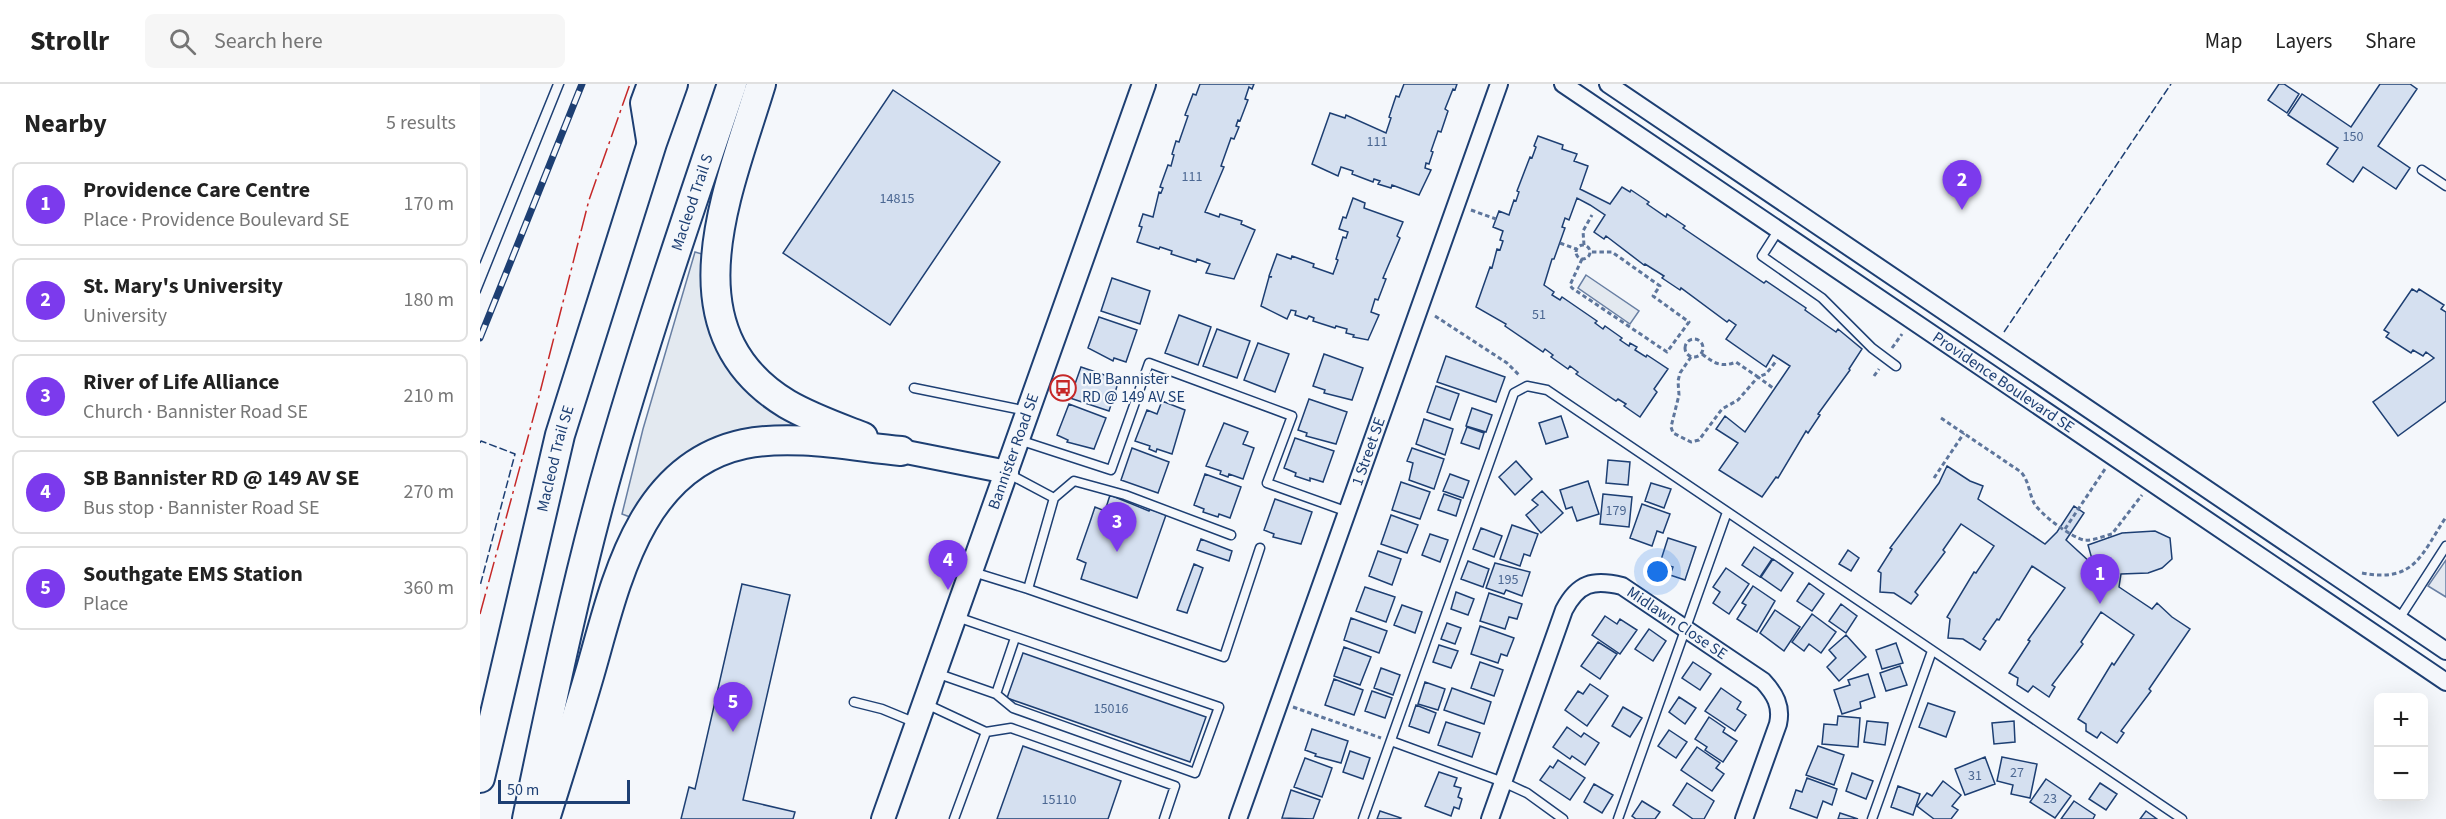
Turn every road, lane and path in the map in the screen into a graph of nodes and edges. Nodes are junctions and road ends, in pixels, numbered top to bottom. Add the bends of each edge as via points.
1 (652, 84) edge
2 (673, 84) edge
3 (732, 84) edge
4 (761, 84) edge
5 (1144, 84) edge
6 (1499, 84) edge
7 (1563, 84) edge
8 (1608, 84) edge
9 (652, 143) junction
10 (2422, 170) dead end
11 (2446, 186) edge
12 (1469, 210) dead end
13 (1592, 215) dead end
14 (1496, 219) dead end
15 (1778, 231) junction
16 (1560, 243) dead end
17 (1584, 245) junction
18 (1576, 249) junction
19 (1590, 252) junction
20 (1582, 260) junction
21 (1431, 313) dead end
22 (1678, 336) junction
23 (1687, 342) junction
24 (1702, 354) junction
25 (1690, 357) junction
26 (1778, 360) dead end
27 (1896, 366) dead end
28 (1758, 377) junction
29 (1527, 386) junction
30 (914, 388) dead end
31 (1773, 388) dead end
32 (1028, 411) junction
33 (1941, 418) dead end
34 (1964, 433) junction
35 (1018, 439) junction
36 (901, 451) junction
37 (2108, 465) dead end
38 (1007, 472) junction
39 (1934, 478) dead end
40 (2145, 492) dead end
41 (1054, 498) junction
42 (1348, 512) junction
43 (1727, 512) junction
44 (2446, 517) edge
45 (2065, 530) junction
46 (1231, 535) dead end
47 (2446, 546) edge
48 (1260, 548) dead end
49 (972, 571) junction
50 (2359, 572) dead end
51 (1029, 589) junction
52 (956, 617) junction
53 (2399, 619) junction
54 (1685, 629) junction
55 (1015, 638) junction
56 (1932, 651) junction
57 (2446, 651) edge
58 (935, 673) junction
59 (2446, 682) edge
60 (996, 694) junction
61 (854, 702) dead end
62 (1279, 704) junction
63 (920, 713) junction
64 (488, 716) edge
65 (986, 732) junction
66 (1391, 741) junction
67 (480, 778) edge
68 (1503, 782) junction
69 (527, 819) edge
70 (545, 819) edge
71 (883, 819) edge
72 (954, 819) edge
73 (1164, 819) edge
74 (1238, 819) edge
75 (1363, 819) edge
76 (1490, 819) edge
77 (1563, 819) edge
78 (1618, 819) edge
79 (1744, 819) edge
80 (1872, 819) edge
81 (2182, 819) edge

1 - 9 highway via 645,103
2 - 9 highway
3 - 69 highway, Macleod Trail S via 611,459 560,662
4 - 36 highway via 716,247 714,292 723,330 743,366 787,404
5 - 32 street, Bannister Road SE
6 - 42 street, 1 Street SE
7 - 15 street, Providence Boulevard SE
8 - 53 street, Providence Boulevard SE
9 - 64 highway, Macleod Trail SE via 560,435
10 - 11 lane
12 - 14 path
13 - 17 path via 1583,231
15 - 27 lane via 1762,256 1822,298
15 - 59 street, Providence Boulevard SE
16 - 18 path
17 - 18 path
17 - 19 path
18 - 20 path
19 - 20 path
19 - 22 path via 1612,252 1660,286 1653,296 1689,322
20 - 22 path via 1572,288 1667,352
21 - 29 path via 1507,363
22 - 23 path
23 - 24 path via 1701,342
23 - 25 path via 1685,350
24 - 25 path
24 - 28 path via 1718,365 1736,362
25 - 28 path via 1678,381 1679,395 1671,427 1673,433 1691,442 1699,440 1722,409 1738,400
26 - 28 path
28 - 31 path
29 - 43 lane via 1547,390
29 - 66 lane via 1514,393
30 - 32 lane
32 - 35 street, Bannister Road SE
33 - 34 path
34 - 39 path
34 - 45 path via 2021,472 2034,503
35 - 38 street, Bannister Road SE
35 - 42 lane via 1111,470 1149,363 1292,416 1267,483
36 - 38 street
36 - 70 highway via 761,441 708,457 691,466 667,488 638,531 615,586
37 - 45 path
38 - 41 lane
38 - 49 street, Bannister Road SE
40 - 45 path via 2112,534 2085,540
41 - 46 lane via 1074,482 1125,495
41 - 51 lane
42 - 62 street, 1 Street SE
43 - 54 lane
43 - 56 lane
44 - 50 path via 2406,571 2380,576
47 - 53 lane
48 - 51 lane via 1224,657
49 - 51 lane
49 - 52 street, Bannister Road SE
52 - 55 lane
52 - 58 street, Bannister Road SE
53 - 57 street, Providence Boulevard SE
54 - 68 street, Midlawn Close SE via 1622,586 1594,582 1571,595
54 - 78 lane
54 - 79 street, Midlawn Close SE via 1763,681 1776,699 1778,724
55 - 60 lane
55 - 60 lane via 1219,707 1195,773 1013,708
56 - 80 lane
56 - 81 lane
58 - 60 lane
58 - 63 street, Bannister Road SE
61 - 63 lane
62 - 66 path
62 - 74 street, 1 Street SE
63 - 65 lane
63 - 71 street, Bannister Road SE
64 - 67 highway, Macleod Trail SE
65 - 72 lane
65 - 73 lane via 1011,728 1175,786
66 - 68 lane
66 - 75 lane
68 - 76 street, Midlawn Close SE
68 - 77 lane via 1527,793

